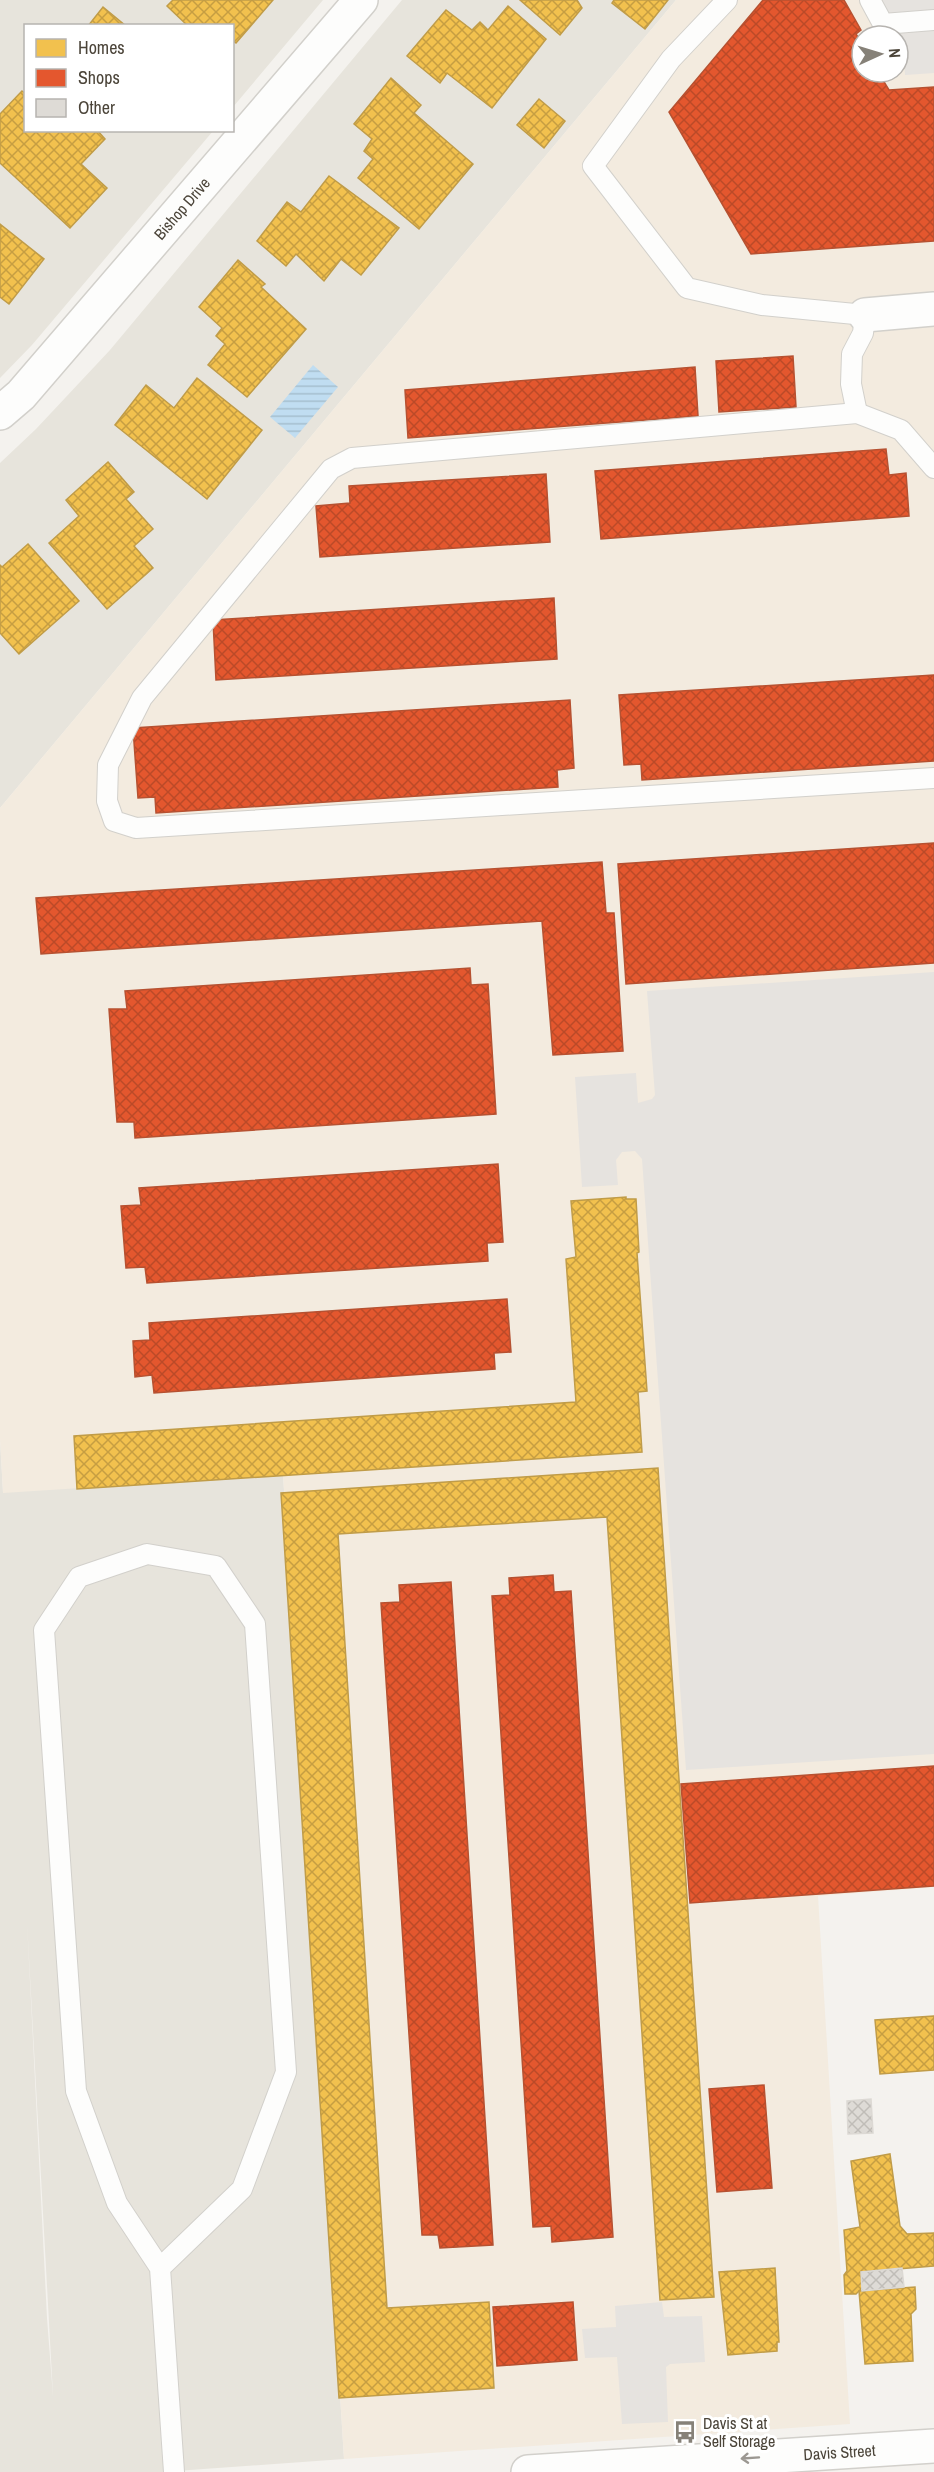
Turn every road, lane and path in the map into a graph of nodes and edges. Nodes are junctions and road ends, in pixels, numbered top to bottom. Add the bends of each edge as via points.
1 (361, 0) edge
2 (726, 0) edge
3 (870, 0) edge
4 (934, 20) edge
5 (934, 309) edge
6 (865, 315) junction
7 (0, 413) edge
8 (857, 413) junction
9 (934, 468) edge
10 (934, 778) edge
11 (160, 2268) junction
12 (934, 2446) edge
13 (174, 2472) edge
14 (528, 2472) edge

1 - 7 street, Bishop Drive via 21,395
2 - 6 lane via 671,59 593,166 687,288 762,305
3 - 4 lane via 883,24
5 - 6 street
6 - 8 lane via 863,333 852,354 851,384
8 - 9 lane via 901,430
8 - 10 lane via 352,458 331,469 142,698 108,765 107,801 114,821 136,828
11 - 11 lane via 242,2189 286,2072 255,1624 216,1566 147,1554 79,1577 44,1630 76,2091 117,2203
11 - 13 lane
12 -> 14 street, Davis Street

